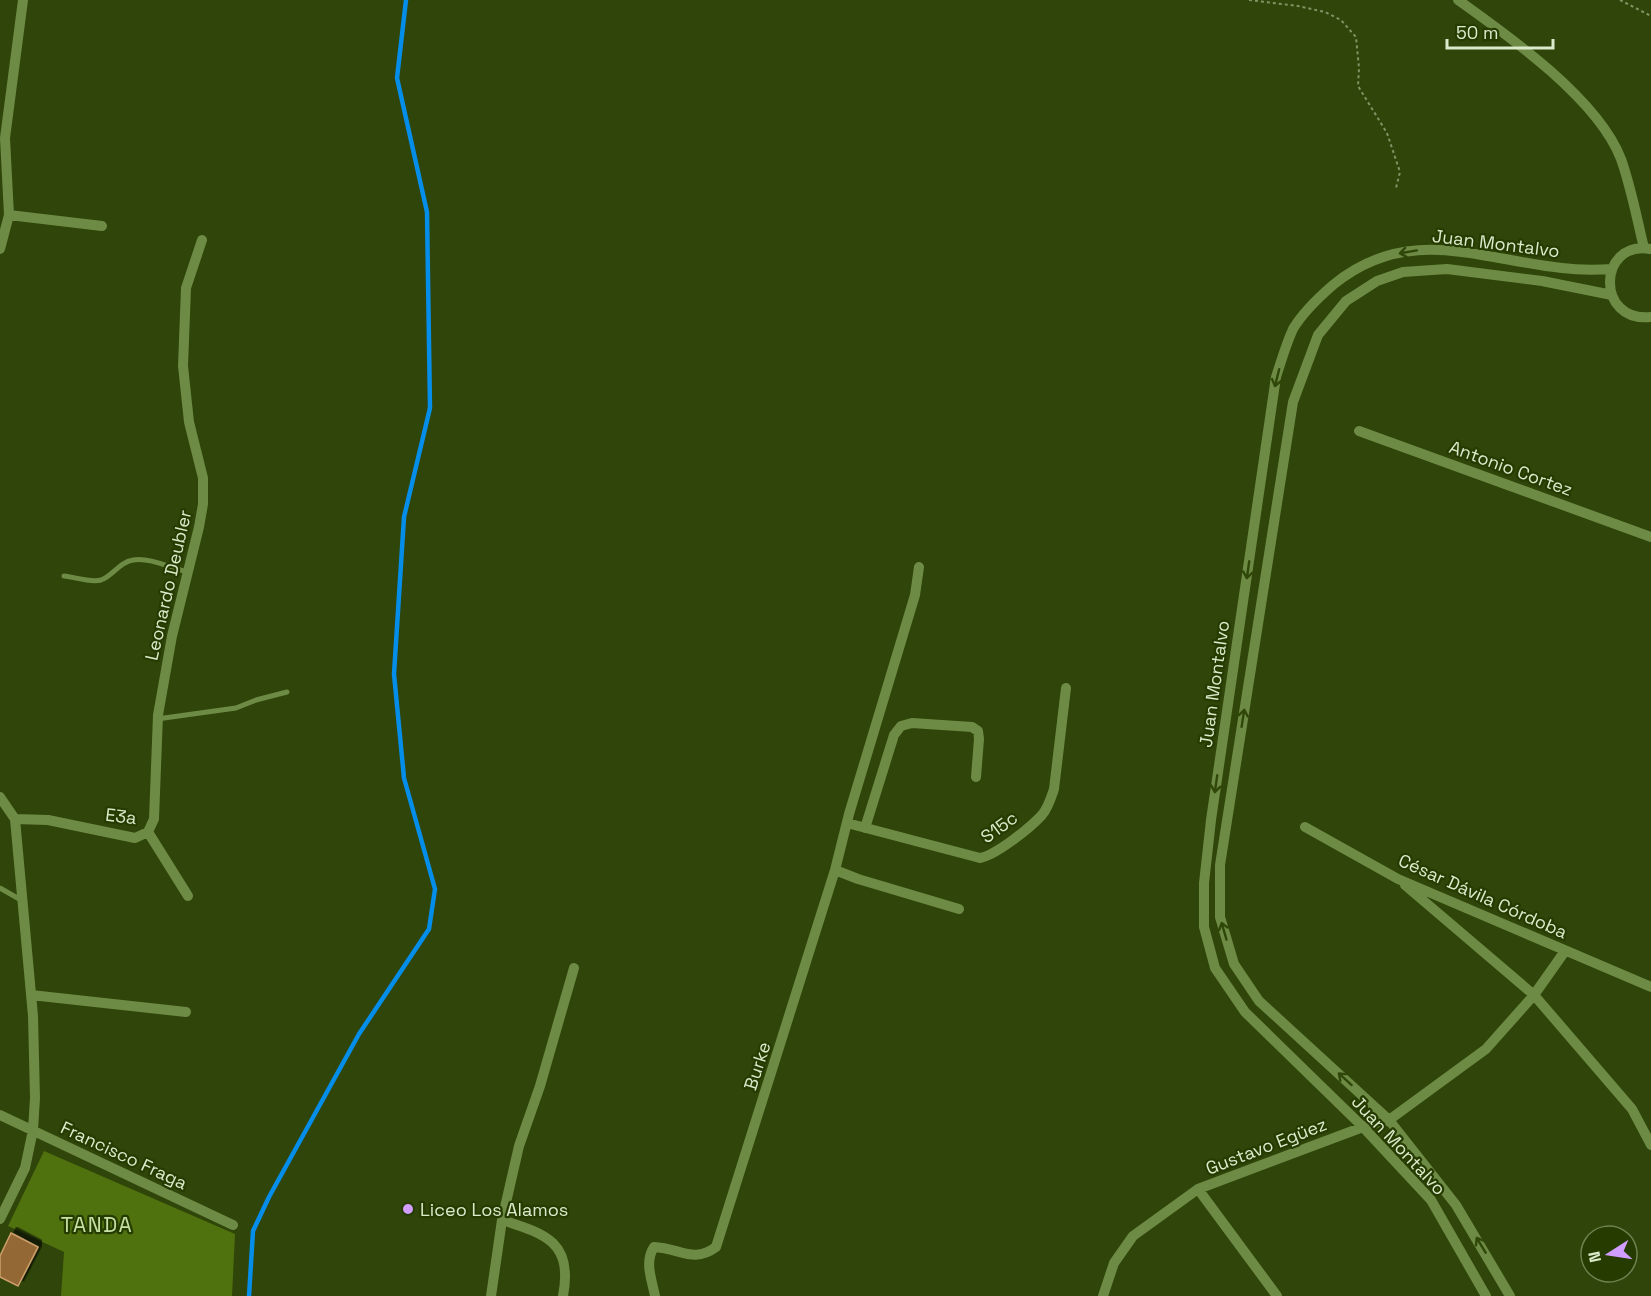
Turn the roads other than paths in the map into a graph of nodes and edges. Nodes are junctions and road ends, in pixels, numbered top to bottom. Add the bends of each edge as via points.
1 (23, 0) edge
2 (1458, 0) edge
3 (9, 215) junction
4 (102, 226) dead end
5 (202, 240) dead end
6 (1648, 248) edge
7 (0, 249) edge
8 (1612, 269) junction
9 (1612, 296) junction
10 (1651, 317) edge
11 (1359, 430) dead end
12 (1651, 537) edge
13 (919, 567) dead end
14 (189, 573) junction
15 (64, 576) dead end
16 (1066, 688) dead end
17 (287, 692) dead end
18 (158, 719) junction
19 (976, 777) dead end
20 (0, 798) edge
21 (15, 819) junction
22 (846, 823) junction
23 (1305, 827) dead end
24 (865, 828) junction
25 (148, 832) junction
26 (1208, 843) junction
27 (1223, 845) junction
28 (835, 870) junction
29 (1398, 879) junction
30 (0, 888) edge
31 (188, 896) dead end
32 (22, 900) junction
33 (959, 909) dead end
34 (1566, 951) junction
35 (574, 968) dead end
36 (1651, 987) edge
37 (31, 995) junction
38 (1534, 995) junction
39 (186, 1012) dead end
40 (0, 1115) edge
41 (1389, 1120) junction
42 (1363, 1127) junction
43 (33, 1130) junction
44 (1651, 1145) edge
45 (1198, 1189) junction
46 (0, 1219) edge
47 (502, 1220) junction
48 (233, 1225) dead end
49 (491, 1296) edge
50 (563, 1296) edge
51 (655, 1296) edge
52 (1103, 1296) edge
53 (1277, 1296) edge
54 (1486, 1296) edge
55 (1510, 1296) edge

1 - 3 street via 5,138
2 - 6 street via 1567,85 1602,124 1621,158
3 - 4 street
3 - 7 street
5 - 14 street, Leonardo Deubler via 186,288 185,306 183,366 189,422 203,478 200,527
6 - 8 street via 1631,250
8 - 9 street
8 -> 26 street, Juan Montalvo via 1560,268 1448,249 1415,250 1379,257 1350,271 1316,300 1293,329 1276,377
9 - 10 street via 1618,307 1629,314
27 -> 9 street, Juan Montalvo via 1293,402 1318,335 1346,301 1377,281 1403,272 1447,269 1542,281
11 - 12 street, Antonio Cortez
13 - 22 street, Burke via 915,595
14 - 15 lane via 134,559 102,580
14 - 18 street, Leonardo Deubler via 172,636
16 - 24 street, S15c via 1049,803 1042,815 995,853 980,858
17 - 18 lane via 236,708
18 - 25 street, Leonardo Deubler via 154,819
19 - 24 street via 978,731 972,727 912,723 901,726 894,735
20 - 21 street
21 - 25 street, E3a via 48,820 135,838
21 - 32 street
22 - 24 street, S15c
22 - 28 street, Burke
23 - 29 street, César Dávila Córdoba
25 - 31 street, E3a
26 - 27 street
26 - 42 street, Juan Montalvo via 1204,927 1215,968 1245,1012
41 -> 27 street, Juan Montalvo via 1259,1001 1234,964 1220,917
28 - 33 street
28 - 51 street, Burke via 716,1247 697,1256 654,1247 649,1254
29 - 34 street, César Dávila Córdoba
29 - 38 street
30 - 32 lane
32 - 37 street
34 - 36 street, César Dávila Córdoba
34 - 38 street, Gustavo Egüez
35 - 47 street via 519,1146
37 - 39 street
37 - 43 street
38 - 41 street, Gustavo Egüez via 1486,1049
38 - 44 street via 1632,1109
40 - 43 street, Francisco Fraga
41 - 42 street, Gustavo Egüez
55 -> 41 street, Juan Montalvo via 1456,1204
42 - 45 street, Gustavo Egüez
42 - 54 street, Juan Montalvo via 1431,1200
43 - 46 street via 25,1168
43 - 48 street, Francisco Fraga
45 - 52 street, Gustavo Egüez via 1133,1236 1114,1263
45 - 53 street
47 - 49 street
47 - 50 street via 553,1241 567,1275

